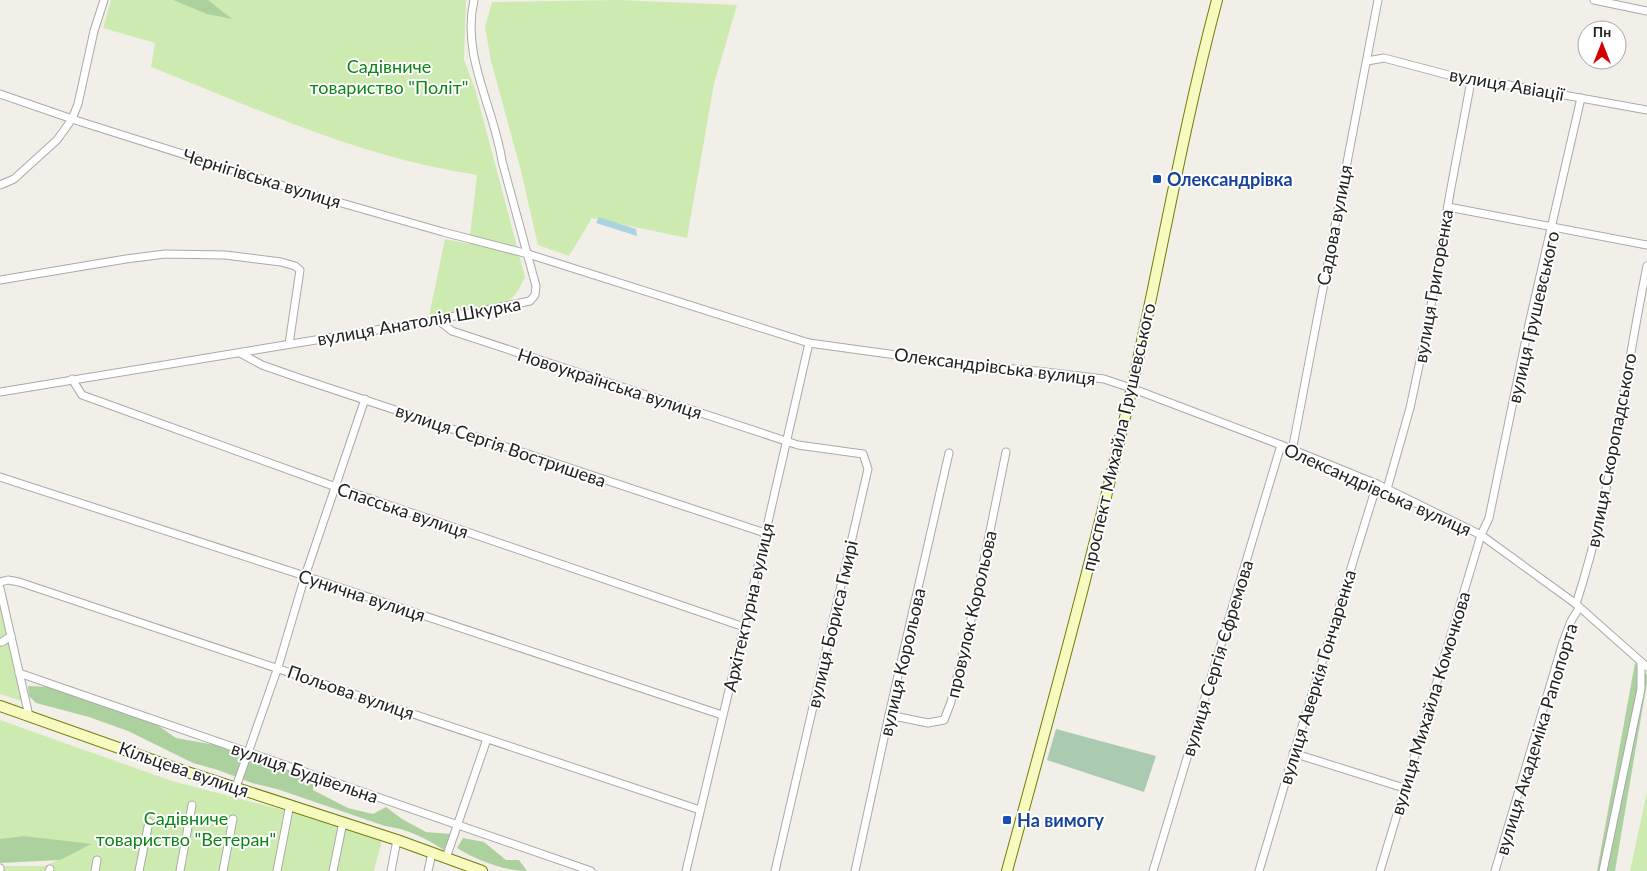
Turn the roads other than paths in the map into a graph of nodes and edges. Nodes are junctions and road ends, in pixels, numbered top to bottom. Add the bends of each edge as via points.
1 (104, 0) edge
2 (474, 0) edge
3 (1217, 0) edge
4 (1378, 0) edge
5 (1594, 0) edge
6 (1647, 11) edge
7 (1367, 61) junction
8 (1470, 81) junction
9 (0, 94) edge
10 (1581, 98) junction
11 (1647, 110) edge
12 (72, 118) junction
13 (0, 185) edge
14 (1448, 207) junction
15 (1553, 227) junction
16 (1647, 245) edge
17 (528, 254) junction
18 (1647, 266) edge
19 (0, 280) edge
20 (437, 319) junction
21 (809, 343) junction
22 (289, 344) junction
23 (239, 352) junction
24 (72, 379) junction
25 (1131, 388) junction
26 (0, 392) edge
27 (365, 399) junction
28 (786, 441) junction
29 (1281, 445) junction
30 (1292, 450) junction
31 (1006, 452) dead end
32 (950, 453) dead end
33 (0, 477) edge
34 (1377, 484) junction
35 (336, 487) junction
36 (1387, 489) junction
37 (765, 533) junction
38 (1481, 535) junction
39 (305, 576) junction
40 (0, 582) edge
41 (0, 588) edge
42 (1578, 606) junction
43 (744, 627) junction
44 (11, 636) junction
45 (0, 642) edge
46 (1644, 664) edge
47 (278, 667) junction
48 (19, 673) junction
49 (0, 706) edge
50 (722, 715) junction
51 (889, 715) junction
52 (29, 716) junction
53 (487, 738) junction
54 (248, 752) junction
55 (1294, 753) junction
56 (236, 787) junction
57 (1404, 788) junction
58 (290, 804) junction
59 (192, 806) dead end
60 (700, 810) junction
61 (233, 819) dead end
62 (149, 822) dead end
63 (342, 822) junction
64 (458, 824) junction
65 (397, 840) junction
66 (432, 853) junction
67 (446, 858) junction
68 (97, 860) dead end
69 (95, 871) edge
70 (139, 871) edge
71 (180, 871) edge
72 (223, 871) edge
73 (277, 871) edge
74 (333, 871) edge
75 (391, 871) edge
76 (428, 871) edge
77 (482, 871) edge
78 (591, 871) edge
79 (686, 871) edge
80 (775, 871) edge
81 (855, 871) edge
82 (1007, 871) edge
83 (1154, 871) edge
84 (1260, 871) edge
85 (1380, 871) edge
86 (1496, 871) edge
87 (1603, 871) edge

1 - 12 street
2 - 17 street, вулиця Анатолія Шкурка via 471,31 477,73
3 - 25 street, проспект Михайла Грушевського
4 - 7 street, Садова вулиця
5 - 6 street
7 - 8 street, вулиця Авіації via 1384,58
7 - 30 street, Садова вулиця
8 - 10 street, вулиця Авіації
8 - 14 street, вулиця Григоренка
9 - 12 street, Чернігівська вулиця
10 - 11 street, вулиця Авіації
10 - 15 street, вулиця Грушевського
12 - 13 street via 57,140 14,179
12 - 17 street, Чернігівська вулиця via 303,192
14 - 15 street
14 - 36 street, вулиця Григоренка via 1410,408
15 - 16 street
15 - 38 street, вулиця Грушевського via 1529,324 1489,518
17 - 20 street, вулиця Анатолія Шкурка via 536,286 530,301
17 - 21 street, Олександрівська вулиця
18 - 42 street, вулиця Скоропадського via 1610,471
19 - 22 street via 150,255 225,255 281,262 300,270
20 - 22 street, вулиця Анатолія Шкурка
20 - 28 street, Новоукраїнська вулиця via 452,332
21 - 25 street, Олександрівська вулиця via 1104,379
21 - 28 street, Архітектурна вулиця
22 - 23 street, вулиця Анатолія Шкурка
23 - 24 street, вулиця Анатолія Шкурка
23 - 27 street, вулиця Сергія Востришева via 262,365
24 - 26 street, вулиця Анатолія Шкурка
24 - 35 street, Спасська вулиця via 82,395
25 - 29 street, Олександрівська вулиця
25 - 82 street, проспект Михайла Грушевського via 1099,530
27 - 35 street
27 - 37 street, вулиця Сергія Востришева
28 - 37 street, Архітектурна вулиця
28 - 80 street, вулиця Бориса Гмирі via 863,454 868,469
29 - 30 street, Олександрівська вулиця
29 - 83 street, вулиця Сергія Єфремова
30 - 34 street, Олександрівська вулиця
31 - 51 street, провулок Корольова via 978,590 944,720 928,723
32 - 51 street, вулиця Корольова
33 - 39 street, Сунична вулиця
34 - 36 street, Олександрівська вулиця
34 - 55 street, вулиця Аверкія Гончаренка
35 - 39 street
35 - 43 street, Спасська вулиця
36 - 38 street, Олександрівська вулиця
37 - 43 street, Архітектурна вулиця
38 - 42 street, Олександрівська вулиця
38 - 57 street, вулиця Михайла Комочкова
39 - 47 street
39 - 50 street, Сунична вулиця
40 - 47 street, Польова вулиця via 20,582
41 - 44 street
42 - 46 street, Олександрівська вулиця
42 - 86 street, вулиця Академіка Рапопорта via 1562,642
43 - 50 street, Архітектурна вулиця
44 - 45 street
44 - 48 street
46 - 87 street
47 - 53 street, Польова вулиця
47 - 54 street
48 - 52 street
48 - 54 street, вулиця Будівельна
49 - 52 street, Кільцева вулиця
50 - 60 street, Архітектурна вулиця
51 - 81 street, вулиця Корольова
52 - 56 street, Кільцева вулиця
53 - 60 street, Польова вулиця
53 - 64 street
54 - 56 street
54 - 64 street, вулиця Будівельна
55 - 57 street
55 - 84 street, вулиця Аверкія Гончаренка
56 - 58 street, Кільцева вулиця
57 - 85 street, вулиця Михайла Комочкова
58 - 63 street, Кільцева вулиця
58 - 73 street
59 - 71 street
60 - 79 street, Архітектурна вулиця
61 - 72 street
62 - 70 street
63 - 65 street, Кільцева вулиця
63 - 74 street
64 - 67 street
64 - 78 street, вулиця Будівельна
65 - 66 street, Кільцева вулиця
65 - 75 street
66 - 67 street, Кільцева вулиця
66 - 76 street
67 - 77 street, Кільцева вулиця
68 - 69 street

